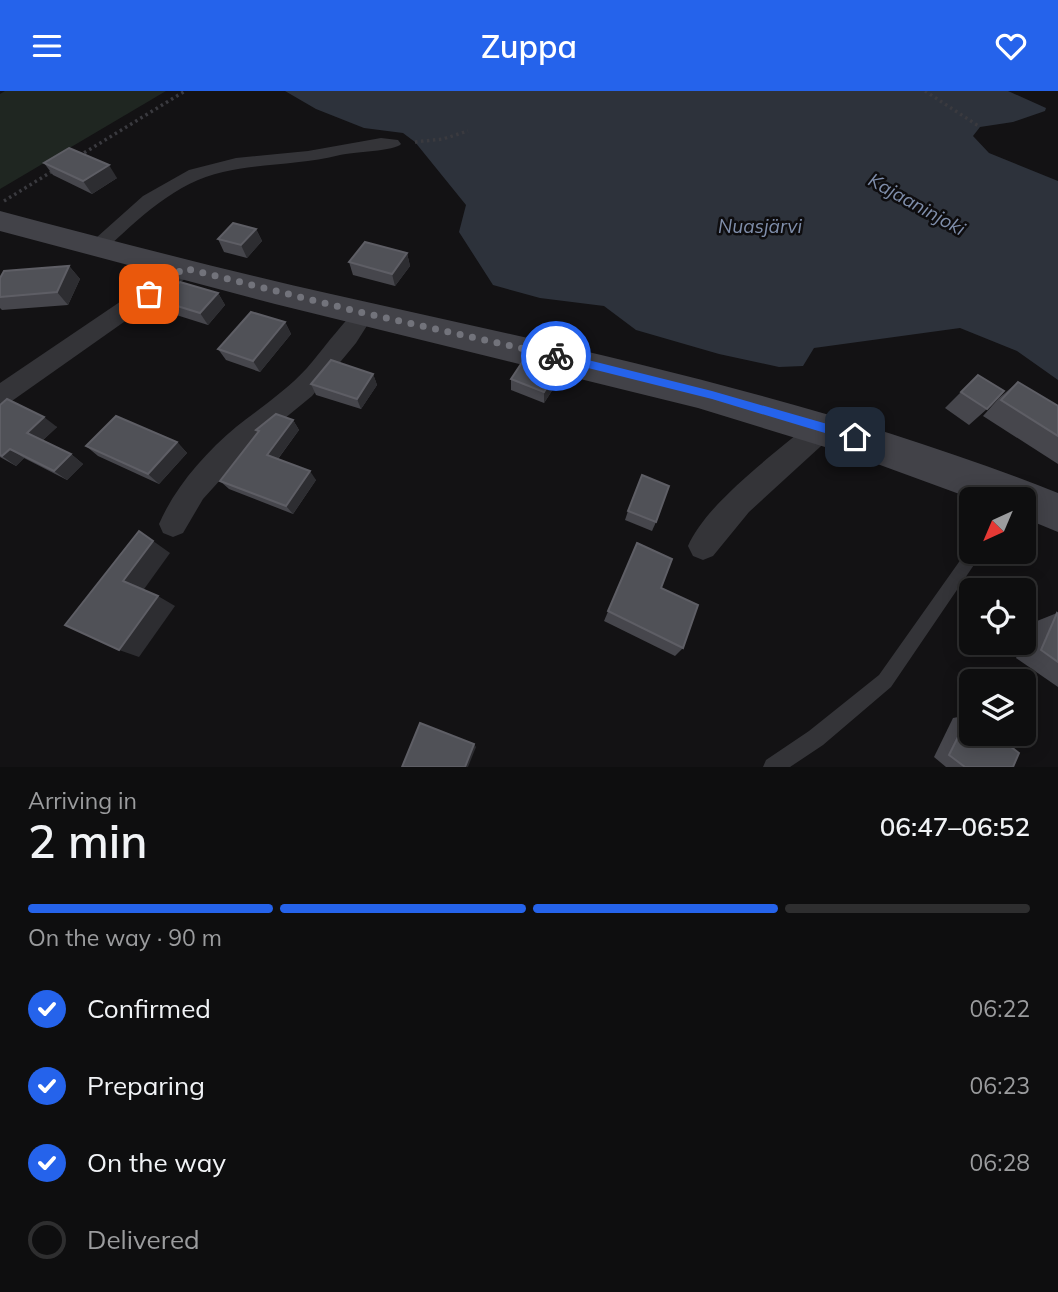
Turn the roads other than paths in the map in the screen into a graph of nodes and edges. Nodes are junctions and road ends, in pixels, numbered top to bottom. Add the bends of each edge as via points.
1 (392, 144) dead end
2 (0, 222) edge
3 (97, 246) junction
4 (184, 268) junction
5 (364, 313) junction
6 (0, 396) edge
7 (822, 428) junction
8 (986, 487) edge
9 (1036, 505) edge
10 (1058, 513) edge
11 (173, 524) dead end
12 (704, 546) dead end
13 (965, 564) edge
14 (773, 767) edge

1 - 3 street via 374,142 305,158 212,169 174,185
2 - 3 street
3 - 4 street
4 - 5 street
4 - 6 street
5 - 7 street via 581,362
5 - 11 street via 303,389 242,438 193,490
7 - 8 street
7 - 12 street via 739,503
9 - 10 street
13 - 14 lane via 885,681 816,739

